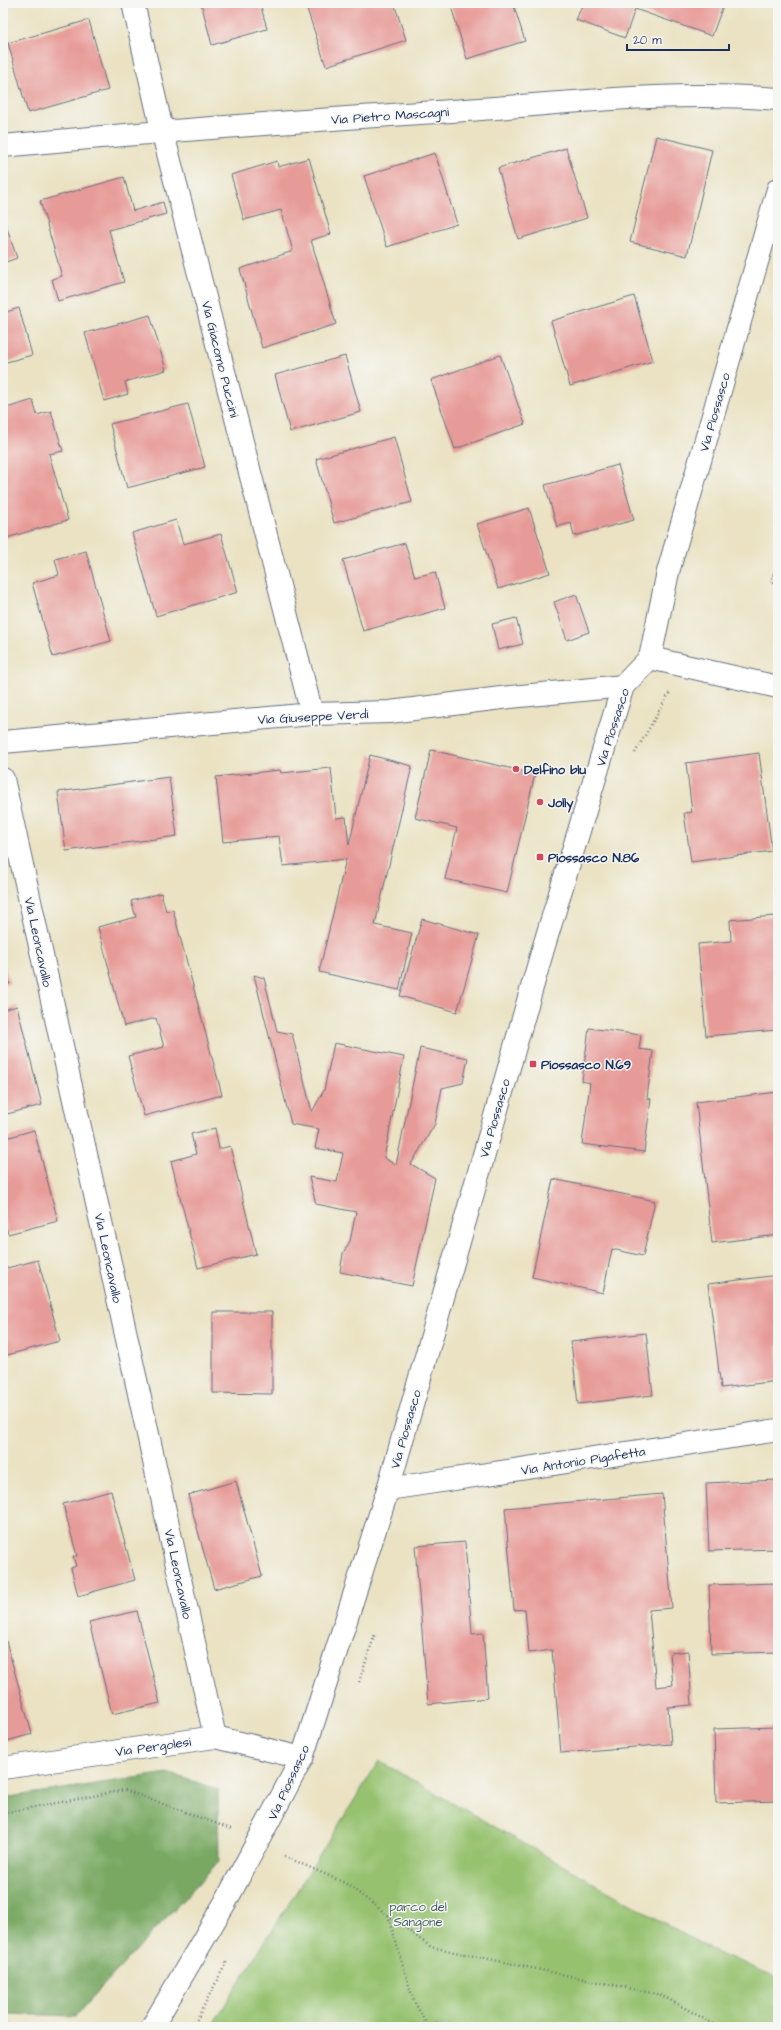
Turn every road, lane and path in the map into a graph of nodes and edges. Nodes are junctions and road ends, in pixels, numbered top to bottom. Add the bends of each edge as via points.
1 (133, 3) edge
2 (778, 99) edge
3 (162, 130) junction
4 (3, 146) edge
5 (778, 189) edge
6 (650, 658) junction
7 (623, 686) junction
8 (778, 687) edge
9 (312, 714) junction
10 (3, 742) edge
11 (3, 779) edge
12 (778, 1430) edge
13 (388, 1489) junction
14 (215, 1737) junction
15 (302, 1758) junction
16 (3, 1768) edge
17 (3, 1813) edge
18 (259, 1840) junction
19 (284, 1856) dead end
20 (388, 1915) junction
21 (152, 2027) edge
22 (428, 2027) edge
23 (719, 2027) edge

1 - 3 street, Via Giacomo Puccini
2 - 3 street, Via Pietro Mascagni via 737,96 647,97
3 - 4 street, Via Pietro Mascagni
3 - 9 street, Via Giacomo Puccini
5 - 6 street, Via Piossasco via 668,572
6 - 7 street, Via Piossasco
6 - 8 street
7 - 9 street, Via Giuseppe Verdi via 390,712
7 - 13 street, Via Piossasco via 543,949
9 - 10 street, Via Giuseppe Verdi
11 - 14 street, Via Leoncavallo
12 - 13 street, Via Antonio Pigafetta
13 - 15 street, Via Piossasco
14 - 15 street, Via Pergolesi
14 - 16 street, Via Pergolesi
15 - 18 street, Via Piossasco
17 - 18 path via 125,1790
18 - 21 street, Via Piossasco
19 - 20 path via 345,1883
20 - 22 path via 413,1999
20 - 23 path via 431,1946 661,1995

